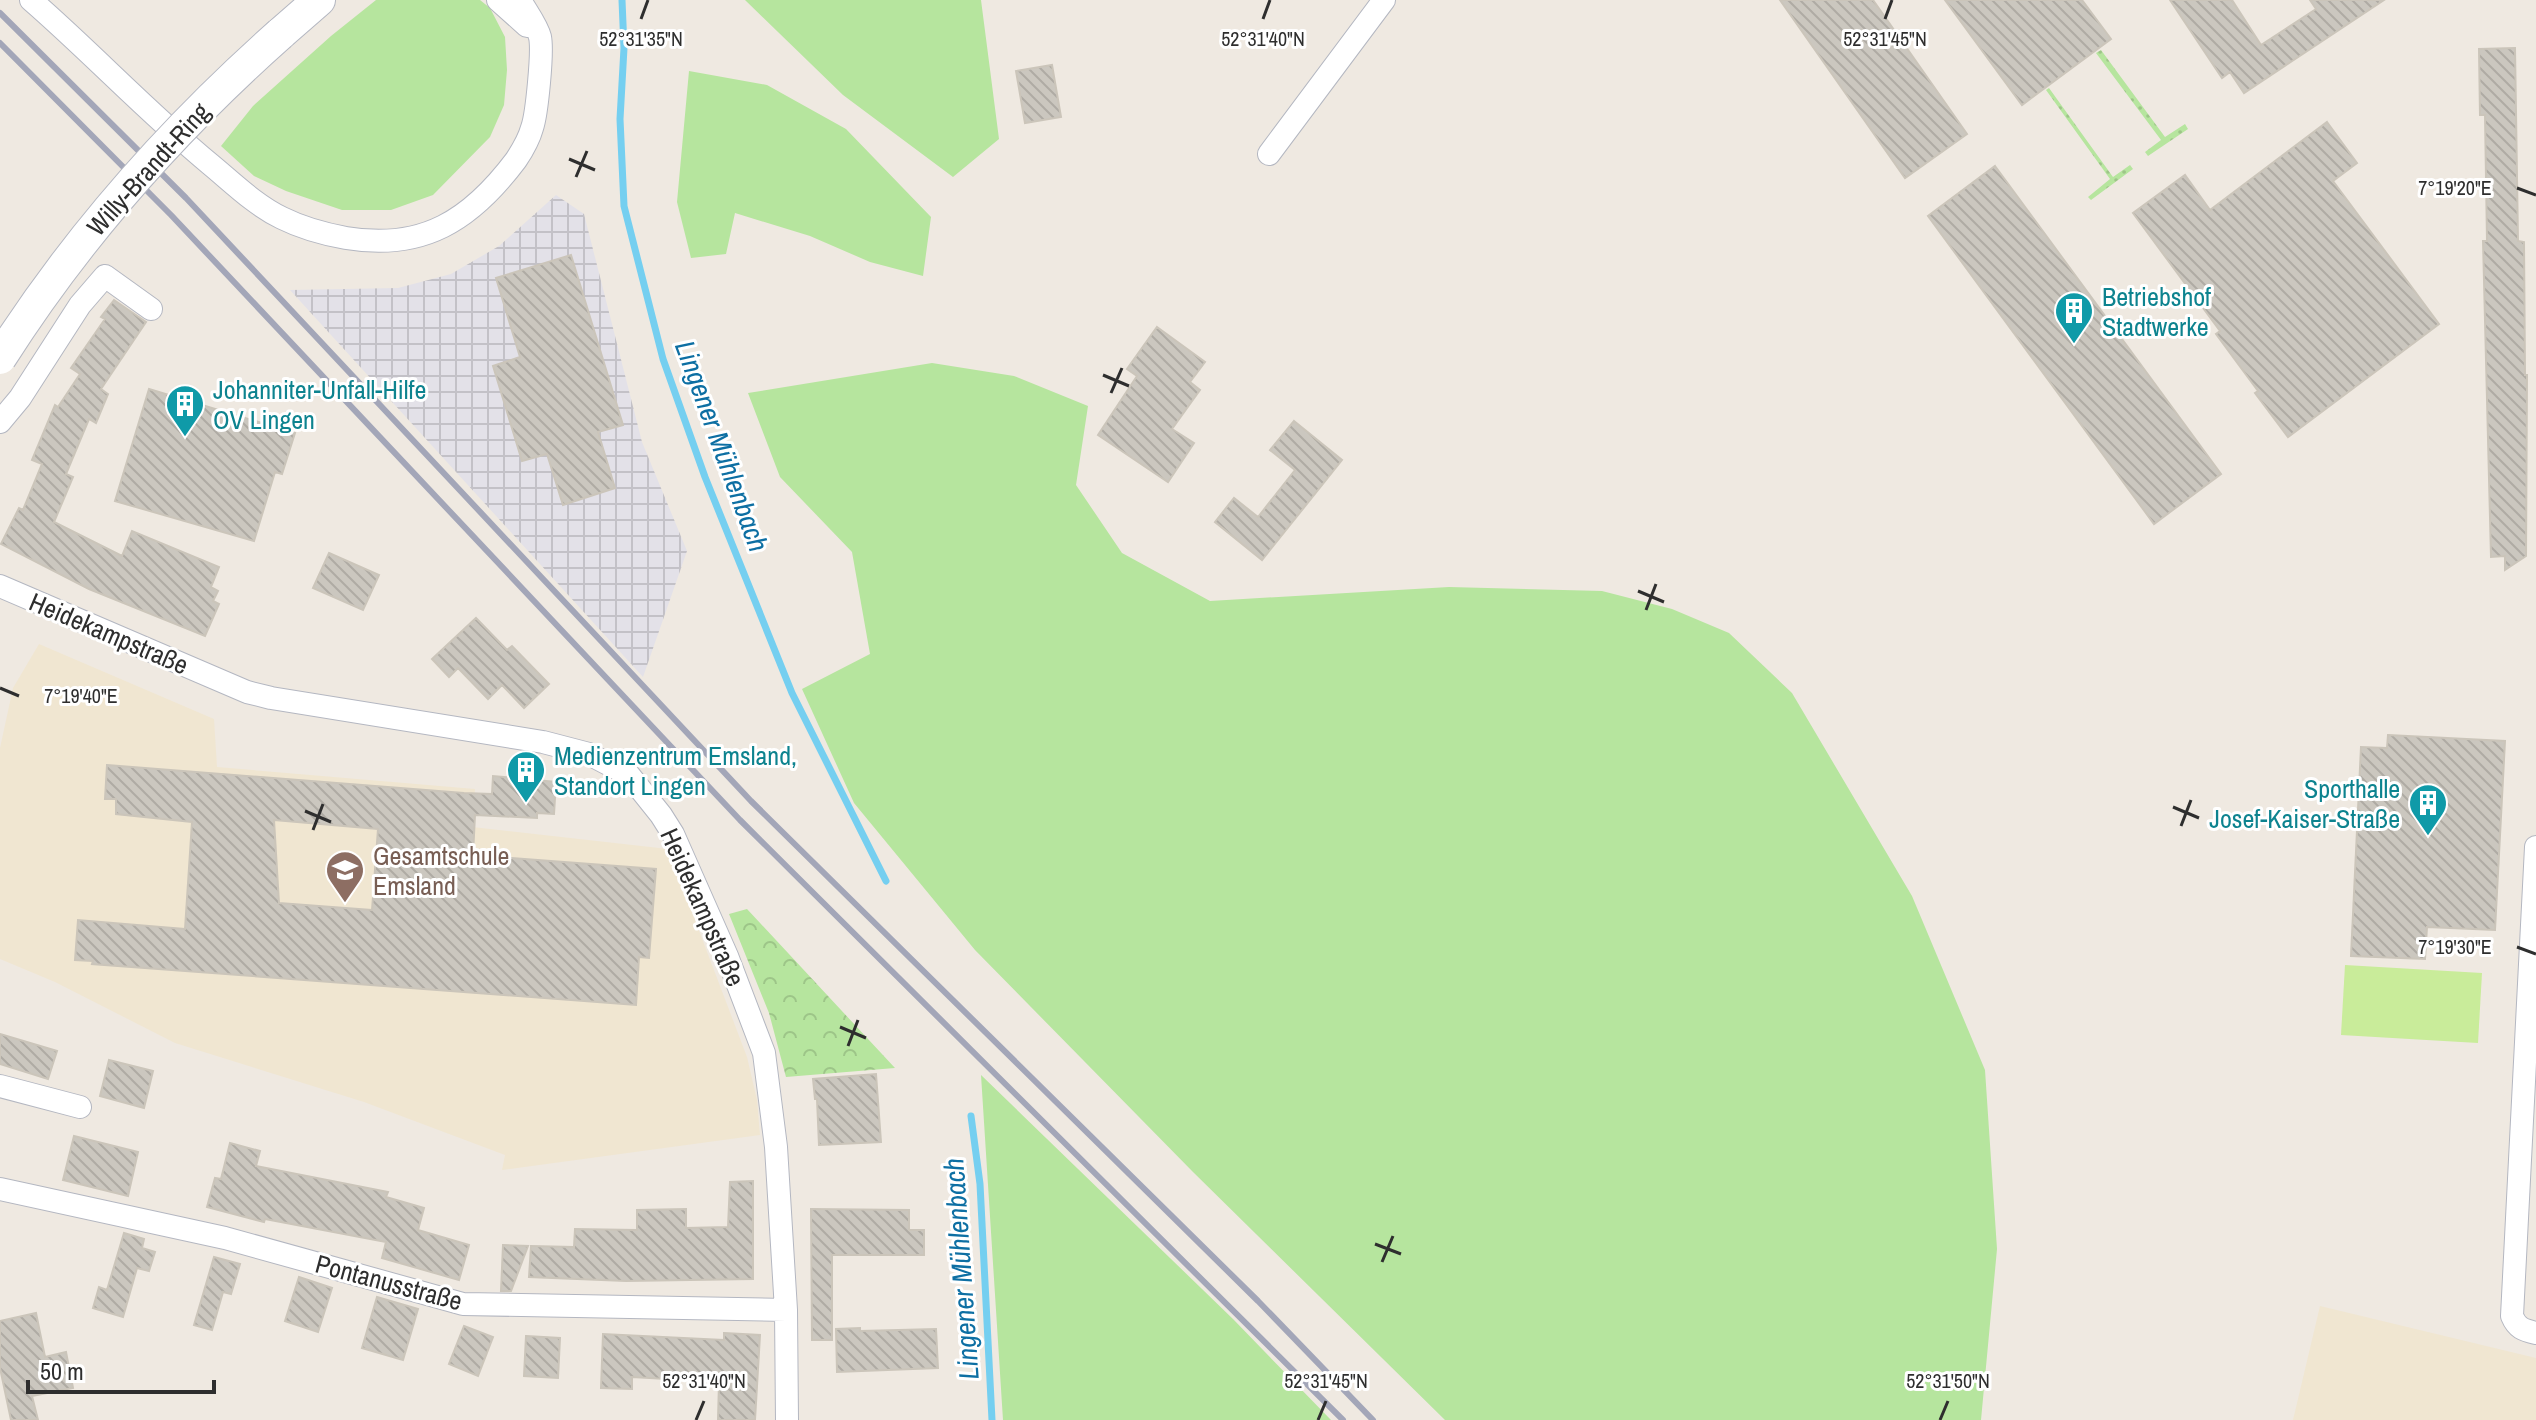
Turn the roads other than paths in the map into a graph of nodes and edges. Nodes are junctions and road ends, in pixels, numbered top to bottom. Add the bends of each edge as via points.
1 (31, 0) edge
2 (319, 0) edge
3 (498, 0) edge
4 (520, 0) edge
5 (538, 0) edge
6 (1384, 0) edge
7 (540, 38) junction
8 (1269, 154) dead end
9 (151, 309) dead end
10 (0, 358) edge
11 (0, 422) edge
12 (0, 586) edge
13 (2536, 847) edge
14 (2533, 964) edge
15 (0, 1086) edge
16 (80, 1107) dead end
17 (0, 1189) edge
18 (786, 1310) junction
19 (2526, 1329) edge
20 (787, 1420) edge

1 - 7 street via 164,125 255,201 323,234 366,241 411,239 453,222 496,187 533,127
2 - 10 main road, Willy-Brandt-Ring, bridge via 189,121 113,202
3 - 7 street
4 - 7 street
5 - 7 street via 545,24
6 - 8 street
9 - 11 street via 105,276
12 - 18 street, Heidekampstraße via 247,692 543,742 589,754 629,775 673,834 764,1053
13 - 14 street
14 - 19 street via 2512,1316
15 - 16 street
17 - 18 street, Pontanusstraße via 225,1238 463,1304
18 - 20 street, Heidekampstraße

